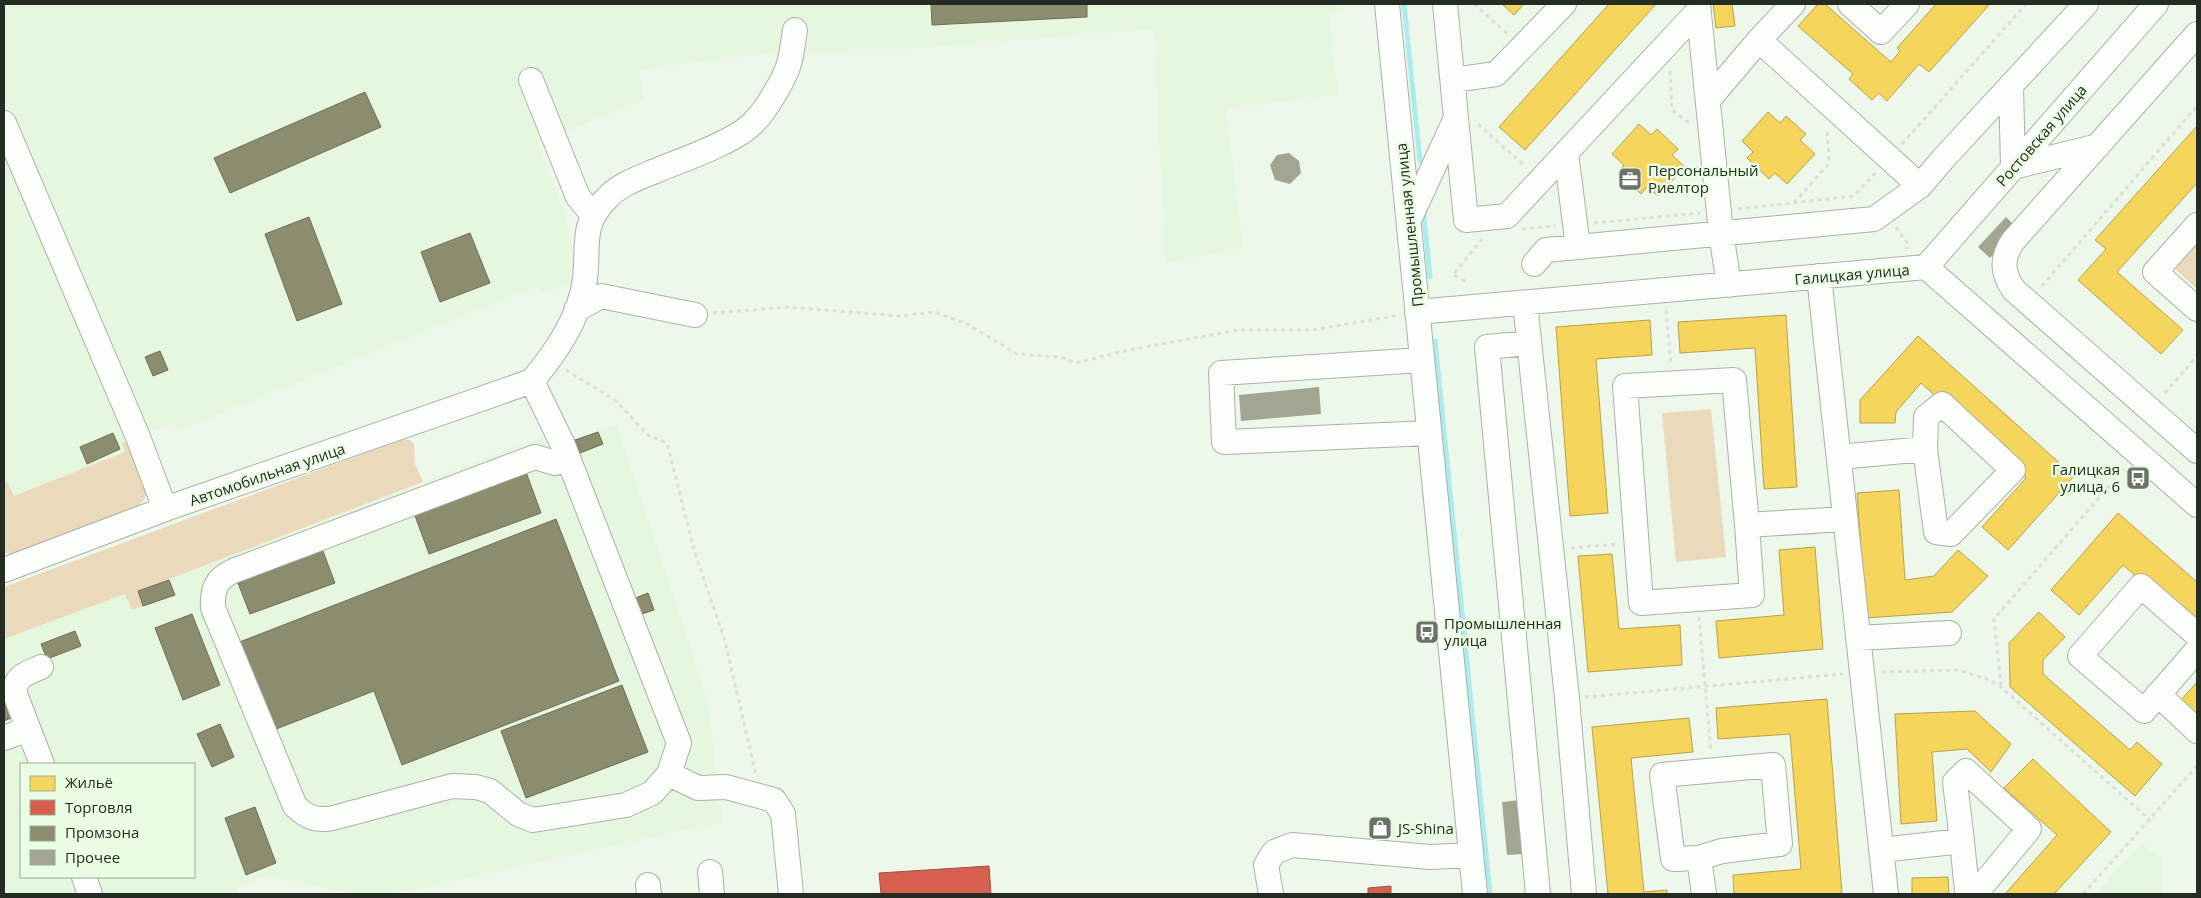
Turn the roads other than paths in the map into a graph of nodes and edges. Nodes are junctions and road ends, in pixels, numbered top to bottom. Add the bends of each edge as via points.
1 (1387, 4) edge
2 (1445, 4) edge
3 (1564, 4) edge
4 (1793, 4) edge
5 (1850, 4) edge
6 (1907, 4) edge
7 (2086, 4) edge
8 (2156, 4) edge
9 (1698, 7) edge
10 (795, 30) dead end
11 (2197, 34) edge
12 (1759, 40) junction
13 (530, 80) dead end
14 (1453, 80) junction
15 (2011, 85) junction
16 (1708, 99) junction
17 (1467, 121) junction
18 (4, 123) edge
19 (2098, 146) junction
20 (1566, 154) junction
21 (2013, 167) junction
22 (1920, 186) junction
23 (592, 214) junction
24 (1408, 222) junction
25 (1720, 222) junction
26 (2197, 225) edge
27 (1577, 236) junction
28 (1534, 264) dead end
29 (1926, 267) junction
30 (1820, 284) junction
31 (1729, 285) junction
32 (1525, 303) junction
33 (2197, 309) edge
34 (576, 310) junction
35 (1417, 312) junction
36 (695, 315) road end
37 (1529, 343) junction
38 (1422, 360) junction
39 (532, 382) junction
40 (1429, 433) junction
41 (1925, 449) junction
42 (2197, 451) edge
43 (1839, 457) junction
44 (569, 460) junction
45 (2197, 505) edge
46 (165, 509) junction
47 (1845, 519) junction
48 (1747, 525) junction
49 (4, 570) edge
50 (1949, 633) dead end
51 (2197, 635) edge
52 (1858, 638) junction
53 (2197, 650) edge
54 (41, 667) dead end
55 (2158, 694) junction
56 (28, 729) junction
57 (2197, 730) edge
58 (4, 738) edge
59 (42, 763) edge
60 (670, 774) junction
61 (1962, 841) junction
62 (1881, 850) junction
63 (1471, 855) junction
64 (1699, 858) junction
65 (84, 878) edge
66 (90, 894) edge
67 (791, 894) edge
68 (1271, 894) edge
69 (1475, 894) edge
70 (1538, 894) edge
71 (1584, 894) edge
72 (1704, 894) edge
73 (1886, 894) edge

1 - 24 street, Промышленная улица
2 - 14 street
3 - 14 street via 1496,74
4 - 12 street
5 - 6 street via 1881,32
7 - 15 street
8 - 21 street, Ростовская улица
9 - 16 street
9 - 20 street
10 - 23 street via 788,66 754,123 726,141 625,184 608,196
11 - 19 street
12 - 16 street
12 - 22 street
13 - 23 street via 578,197
14 - 17 street
15 - 21 street
15 - 22 street
16 - 25 street
17 - 20 street via 1466,220 1507,216
17 - 24 street
18 - 46 street via 134,428
19 - 21 street
19 - 42 street via 2013,241 2006,253 2004,267 2009,283
20 - 27 street
21 - 29 street, Ростовская улица
22 - 25 street via 1874,219
23 - 34 street via 586,239 585,279
24 - 35 street, Промышленная улица
25 - 27 street
25 - 31 street
26 - 33 street via 2155,272
27 - 28 street via 1546,250
29 - 30 street, Галицкая улица
29 - 45 street, Галицкая улица
30 - 31 street, Галицкая улица
30 - 43 street
31 - 32 street, Галицкая улица
32 - 35 street, Галицкая улица
32 - 37 street
34 - 36 street via 601,296
34 - 39 street via 562,342
35 - 38 street, Промышленная улица
37 - 70 street via 1487,347
37 - 71 street via 1567,698
38 - 40 street, Промышленная улица
38 - 40 street via 1221,373 1224,442
39 - 44 street
39 - 46 street, Автомобильная улица
40 - 63 street, Промышленная улица
41 - 41 street via 1936,532 1951,534 2013,470 1942,404 1926,417
41 - 43 street
43 - 47 street
44 - 60 street via 679,743
44 - 60 street via 556,463 535,457 233,571 215,584 213,608 295,806 313,819 333,818 452,786 490,791 518,814 533,820 626,805 652,793
46 - 49 street, Автомобильная улица
47 - 48 street
47 - 52 street
48 - 48 street via 1752,595 1641,603 1625,386 1734,380
50 - 52 street
51 - 55 street via 2141,586 2080,656 2144,711
52 - 62 street
53 - 55 street
54 - 56 street via 19,677 14,684
55 - 57 street
56 - 58 street
56 - 59 street
60 - 67 street via 698,788 726,787 774,800 783,814
61 - 61 street via 1955,782 1966,771 2029,829 1976,892 1967,891
61 - 62 street
62 - 73 street
63 - 68 street via 1430,857 1292,846 1274,852 1266,865
63 - 69 street, Промышленная улица
64 - 64 street via 1722,851 1780,844 1773,765 1662,775 1673,859
64 - 72 street
65 - 66 street

